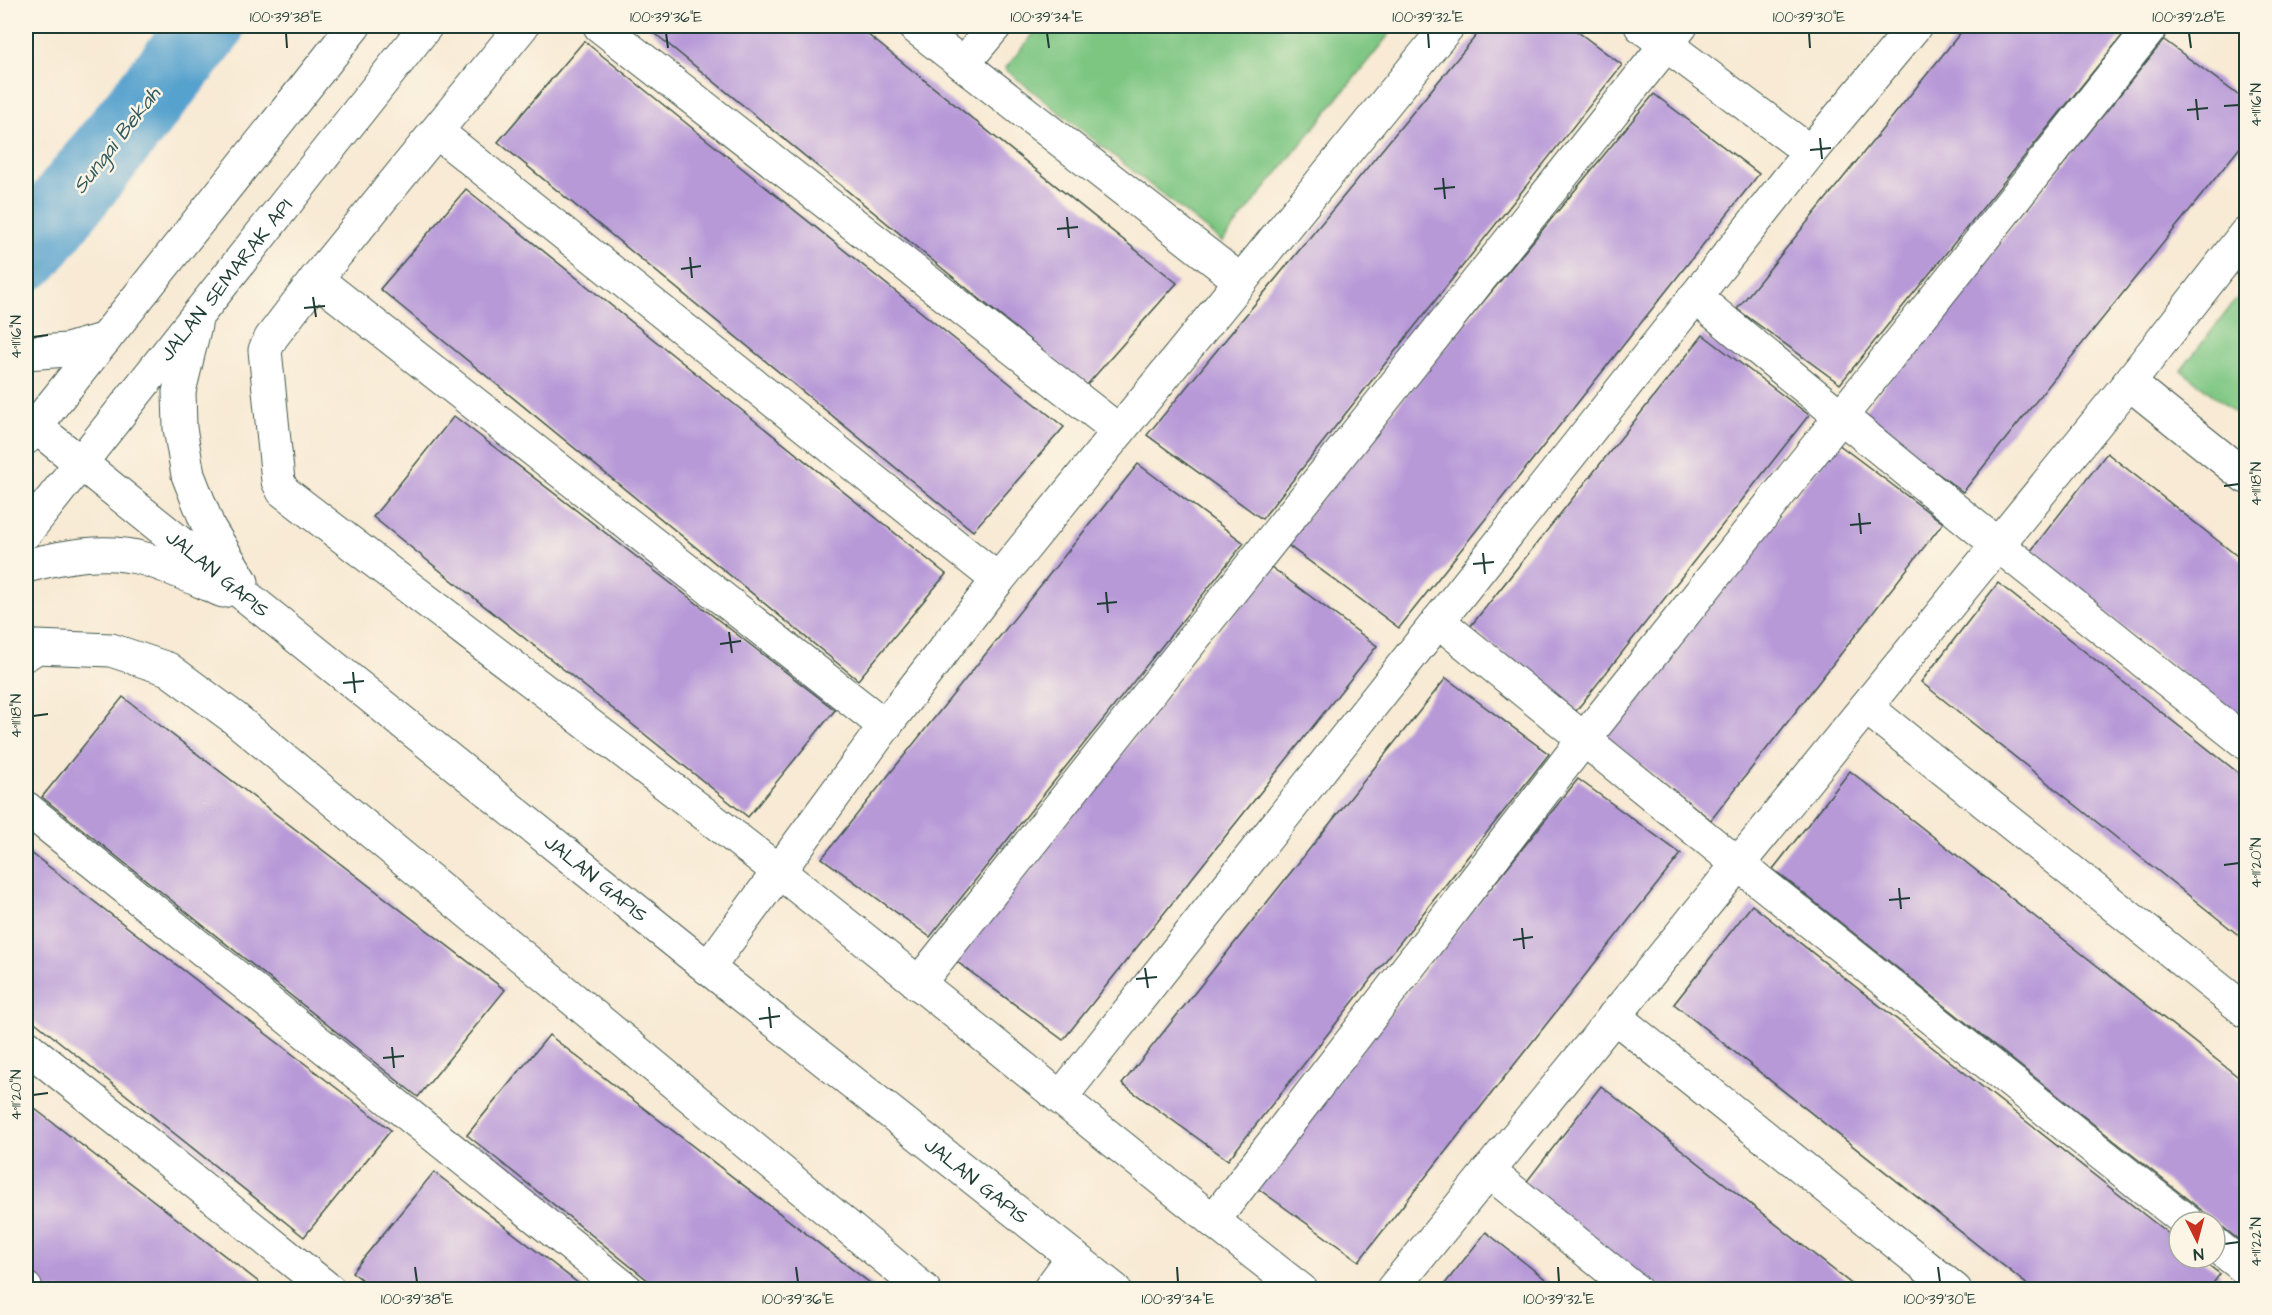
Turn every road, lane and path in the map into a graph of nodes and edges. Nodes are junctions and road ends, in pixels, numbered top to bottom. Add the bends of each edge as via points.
1 (354, 26) edge
2 (426, 26) edge
3 (522, 26) edge
4 (600, 26) edge
5 (915, 26) edge
6 (995, 26) edge
7 (1448, 26) edge
8 (1915, 26) edge
9 (2152, 26) edge
10 (1663, 32) edge
11 (964, 63) junction
12 (437, 132) junction
13 (1810, 152) junction
14 (2247, 232) edge
15 (316, 279) junction
16 (1241, 282) junction
17 (1695, 297) junction
18 (198, 314) junction
19 (105, 339) junction
20 (26, 353) edge
21 (2129, 383) junction
22 (1840, 417) junction
23 (29, 428) edge
24 (1119, 432) junction
25 (81, 463) junction
26 (2247, 477) edge
27 (26, 532) edge
28 (1998, 545) junction
29 (26, 566) edge
30 (998, 580) junction
31 (256, 603) junction
32 (1438, 621) junction
33 (26, 654) edge
34 (1866, 706) junction
35 (885, 726) junction
36 (1584, 739) junction
37 (2247, 743) edge
38 (26, 808) edge
39 (1738, 864) junction
40 (778, 871) junction
41 (708, 968) junction
42 (918, 984) junction
43 (2247, 1011) edge
44 (1614, 1016) junction
45 (26, 1046) edge
46 (1061, 1097) junction
47 (1488, 1171) junction
48 (2172, 1210) edge
49 (1213, 1221) junction
50 (2227, 1253) edge
51 (1073, 1257) junction
52 (2247, 1269) edge
53 (2247, 1274) edge
54 (329, 1290) edge
55 (627, 1290) edge
56 (924, 1290) edge
57 (1049, 1290) edge
58 (1115, 1290) edge
59 (1301, 1290) edge
60 (1392, 1290) edge
61 (1635, 1290) edge
62 (1955, 1290) edge
63 (2234, 1290) edge

1 - 19 street
2 - 18 street, JALAN SEMARAK API
3 - 12 street
4 - 24 street
5 - 11 street
6 - 11 street
7 - 16 street
8 - 13 street
9 - 22 street
10 - 13 street
10 - 42 street
11 - 16 street
12 - 15 street
12 - 30 street
13 - 17 street
14 - 21 street
15 - 35 street
15 - 40 street via 265,350 278,481 283,491
16 - 24 street
17 - 22 street
17 - 32 street
18 - 25 street, JALAN SEMARAK API
18 - 31 street via 178,392 188,475 208,528
19 - 20 street via 67,350
19 - 23 street
21 - 26 street
21 - 28 street
22 - 28 street
22 - 36 street
23 - 25 street, JALAN GAPIS
24 - 30 street
25 - 27 street, JALAN SEMARAK API
25 - 31 street, JALAN GAPIS
28 - 34 street
28 - 37 street
29 - 31 street via 66,556 106,554 145,559
30 - 35 street
31 - 41 street, JALAN GAPIS
32 - 36 street
32 - 46 street
33 - 56 street via 37,647 111,650 168,669 232,717
34 - 39 street
34 - 43 street
35 - 40 street
36 - 39 street
36 - 49 street
38 - 55 street
39 - 44 street
39 - 48 street
40 - 41 street
40 - 42 street
41 - 51 street, JALAN GAPIS
42 - 46 street
44 - 47 street
44 - 62 street
45 - 54 street
46 - 49 street
47 - 60 street
47 - 61 street
49 - 59 street
50 - 52 street
51 - 57 street
51 - 58 street, JALAN GAPIS
53 - 63 street

